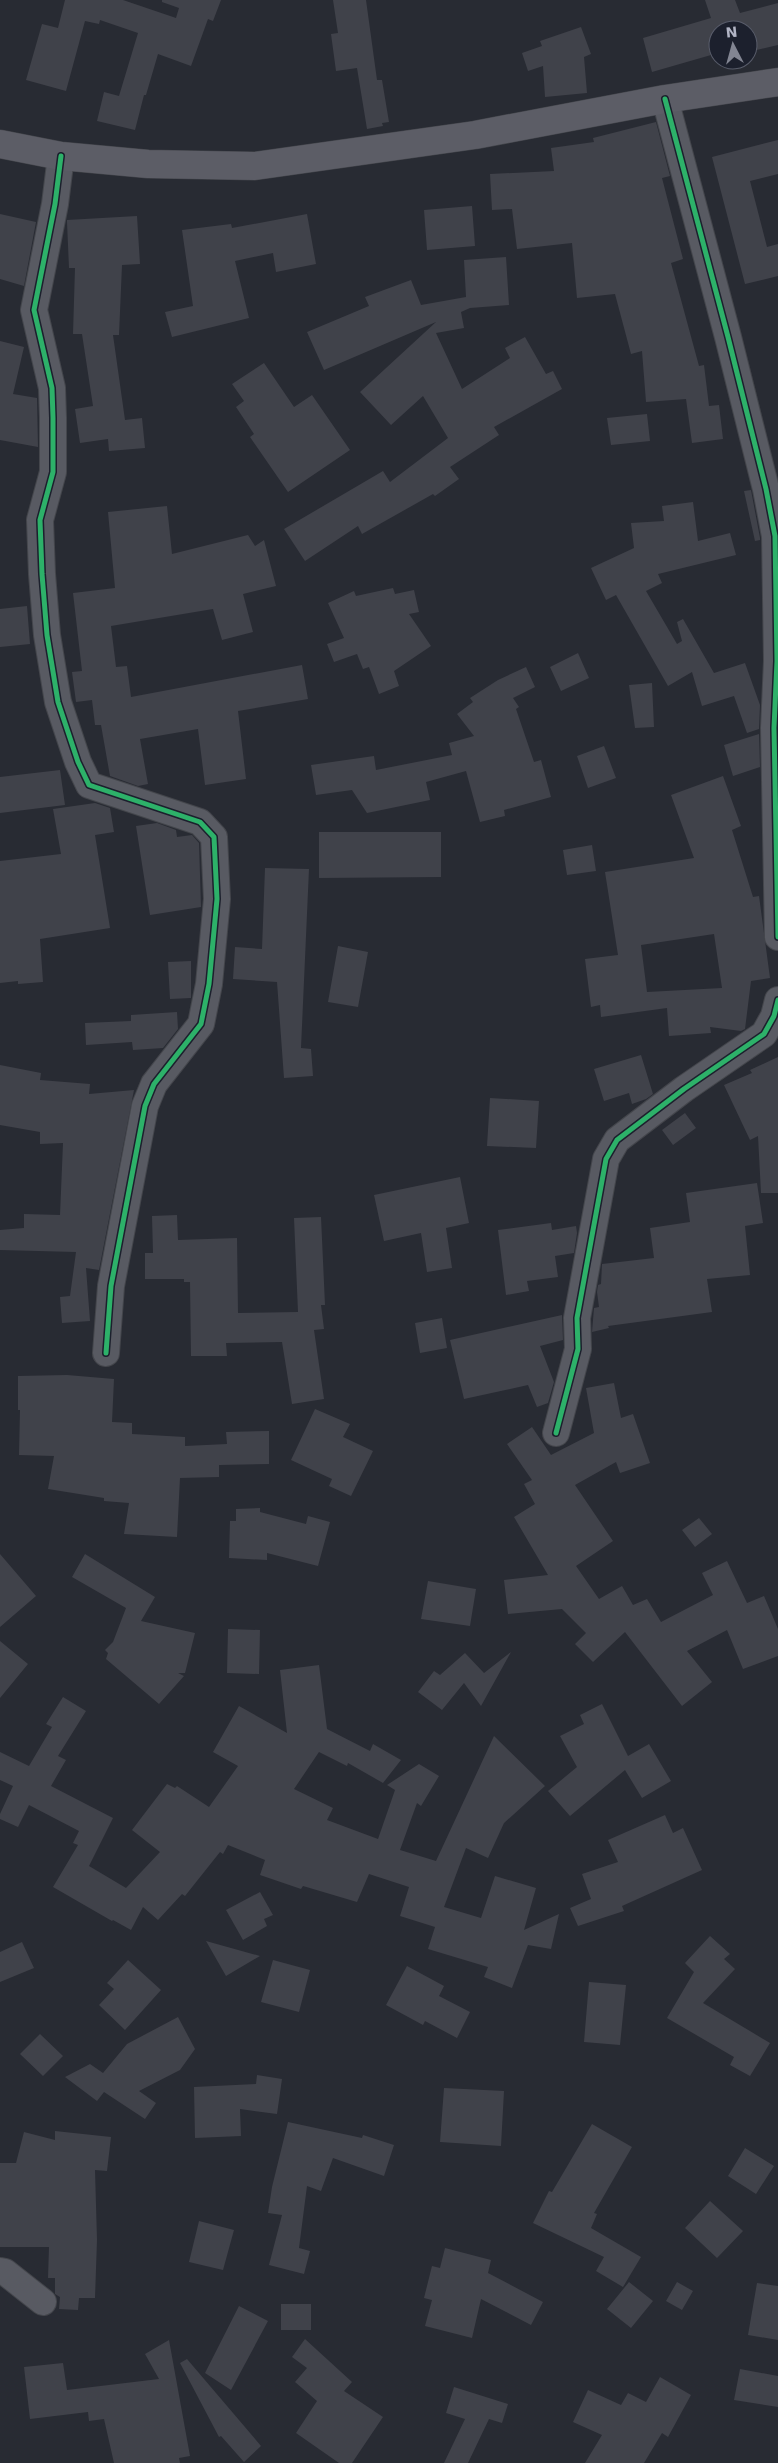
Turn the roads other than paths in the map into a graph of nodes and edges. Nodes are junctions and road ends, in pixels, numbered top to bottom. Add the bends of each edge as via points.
1 (778, 82) edge
2 (665, 99) junction
3 (0, 144) edge
4 (60, 156) junction
5 (777, 661) edge
6 (778, 937) edge
7 (778, 1000) edge
8 (106, 1352) dead end
9 (556, 1433) dead end
10 (0, 2271) edge
11 (43, 2302) dead end

1 - 2 street
2 - 4 street via 475,135 255,166 148,164
2 - 5 street via 770,508 775,536
3 - 4 street
4 - 8 street via 55,204 34,310 52,388 53,472 40,520 47,634 58,702 89,785 200,822 214,837 217,899 209,984 201,1024 154,1084 145,1106 111,1286
5 - 6 street via 774,728
7 - 9 street via 764,1034 617,1140 606,1159 577,1318 578,1349
10 - 11 street

